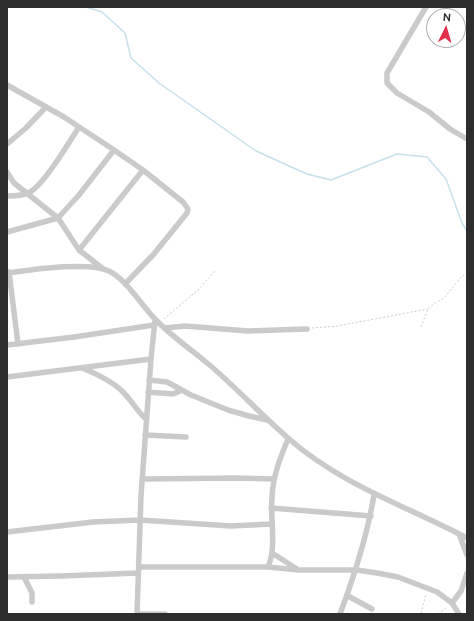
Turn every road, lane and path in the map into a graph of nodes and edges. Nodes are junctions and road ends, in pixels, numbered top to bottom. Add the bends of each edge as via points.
1 (426, 7) edge
2 (7, 85) edge
3 (46, 107) junction
4 (79, 127) junction
5 (467, 139) edge
6 (7, 144) edge
7 (114, 150) junction
8 (143, 170) junction
9 (7, 172) edge
10 (28, 193) junction
11 (7, 196) edge
12 (58, 218) junction
13 (7, 232) edge
14 (79, 250) junction
15 (102, 268) junction
16 (216, 270) dead end
17 (8, 272) edge
18 (467, 273) edge
19 (125, 284) junction
20 (428, 309) junction
21 (156, 323) junction
22 (421, 327) dead end
23 (165, 328) junction
24 (307, 329) joint
25 (7, 344) edge
26 (18, 344) junction
27 (151, 359) junction
28 (82, 368) junction
29 (7, 377) edge
30 (149, 380) junction
31 (182, 390) junction
32 (148, 392) junction
33 (146, 419) junction
34 (269, 421) junction
35 (145, 435) junction
36 (186, 437) dead end
37 (288, 439) junction
38 (142, 479) junction
39 (274, 479) junction
40 (374, 494) junction
41 (271, 508) junction
42 (371, 516) junction
43 (140, 520) junction
44 (271, 524) junction
45 (7, 532) edge
46 (459, 534) junction
47 (467, 538) edge
48 (272, 553) junction
49 (467, 555) edge
50 (268, 567) junction
51 (138, 570) junction
52 (299, 570) junction
53 (357, 570) junction
54 (467, 573) edge
55 (7, 577) edge
56 (24, 577) junction
57 (427, 588) junction
58 (348, 596) junction
59 (32, 602) dead end
60 (452, 603) junction
61 (372, 609) dead end
62 (421, 613) edge
63 (138, 614) edge
64 (165, 614) edge
65 (342, 614) edge
66 (438, 614) edge
67 (458, 614) edge

1 - 5 street via 387,73 387,83 397,93
2 - 3 street
3 - 4 street
3 - 6 street
4 - 7 street
4 - 10 street via 40,183
7 - 8 street
7 - 12 street
8 - 14 street
8 - 19 street via 182,202 188,211 153,255
9 - 10 street via 14,182
10 - 11 street
10 - 12 street
12 - 13 street
12 - 14 street
14 - 15 street
15 - 17 street
15 - 19 street via 116,275
16 - 21 path via 198,290
17 - 26 street
18 - 20 path via 444,298
19 - 21 street
20 - 22 path
20 - 24 path
21 - 23 street
21 - 26 street
21 - 27 street
23 - 24 street via 185,326 248,331
23 - 34 street via 206,361
25 - 26 street
27 - 28 street
27 - 30 street
28 - 29 street
28 - 33 street via 106,379 122,391
30 - 31 street via 167,382
30 - 32 street
31 - 32 street via 172,394
31 - 34 street via 233,411
32 - 33 street
33 - 35 street
34 - 37 street
35 - 36 street
35 - 38 street
37 - 39 street
37 - 40 street via 323,465
38 - 39 street
38 - 43 street
39 - 41 street
40 - 42 street
40 - 46 street
41 - 42 street
41 - 44 street
42 - 53 street
43 - 44 street via 231,526
43 - 45 street via 93,522
43 - 51 street
44 - 48 street
46 - 47 street
46 - 49 street
48 - 50 street
48 - 52 street
50 - 51 street
50 - 52 street
51 - 56 street via 125,574
51 - 63 street
52 - 53 street
53 - 57 street via 398,577
53 - 58 street
54 - 60 street via 461,591
55 - 56 street
56 - 59 street via 32,593
57 - 60 street
57 - 62 path
58 - 61 street
58 - 65 street
60 - 66 path
60 - 67 street
63 - 64 street

